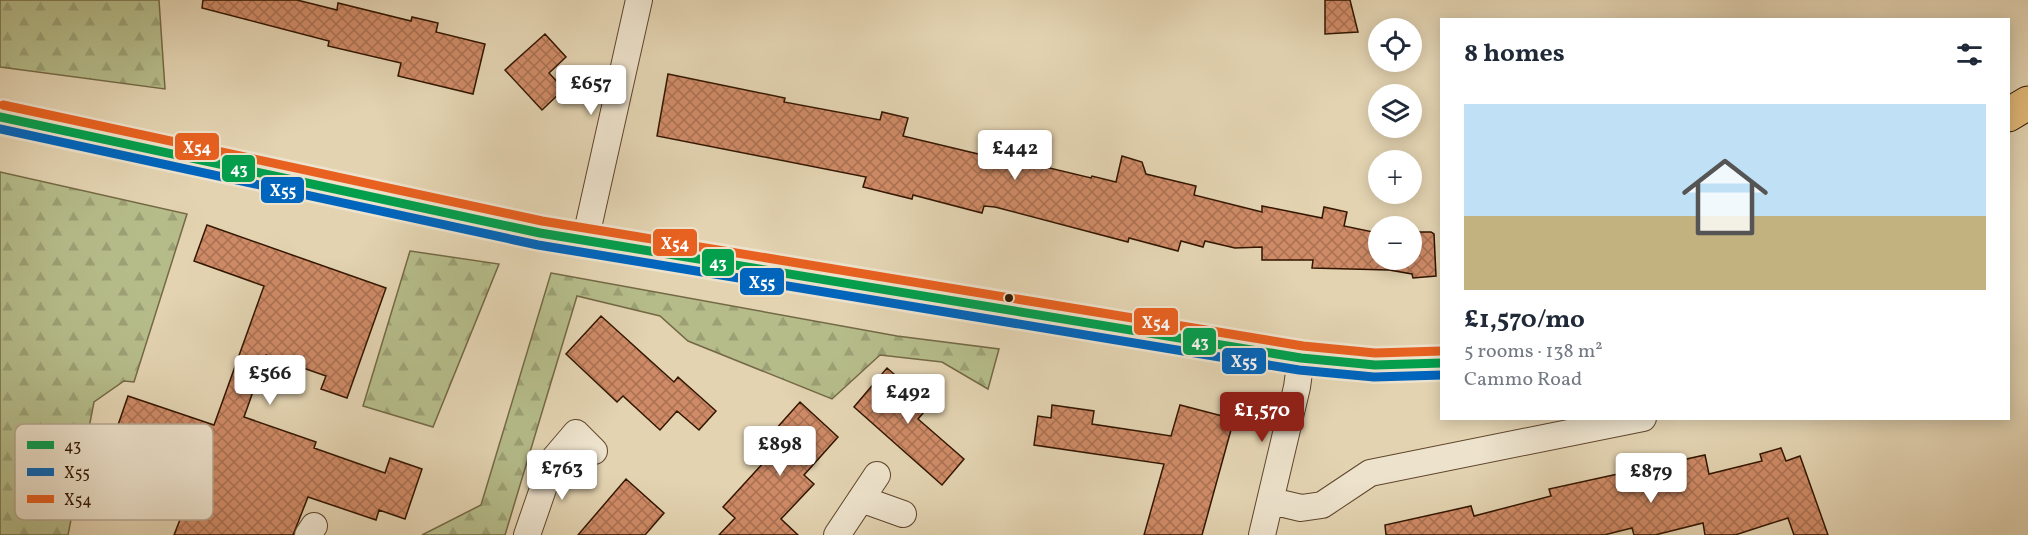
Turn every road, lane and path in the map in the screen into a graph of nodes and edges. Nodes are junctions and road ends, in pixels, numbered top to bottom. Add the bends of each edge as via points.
1 (639, 0) edge
2 (2028, 103) edge
3 (2010, 114) edge
4 (0, 117) edge
5 (585, 241) junction
6 (1301, 358) junction
7 (1440, 363) edge
8 (1633, 420) edge
9 (594, 451) dead end
10 (877, 475) dead end
11 (861, 499) junction
12 (1271, 501) junction
13 (903, 514) dead end
14 (527, 535) edge
15 (837, 535) edge
16 (1262, 535) edge

1 - 5 street
2 - 3 main road
4 - 5 main road
5 - 6 main road
6 - 7 main road via 1375,365
6 - 12 street
8 - 12 street via 1370,473 1322,505 1301,508
9 - 14 street via 576,433 553,460
10 - 11 street
11 - 13 street
11 - 15 street
12 - 16 street

